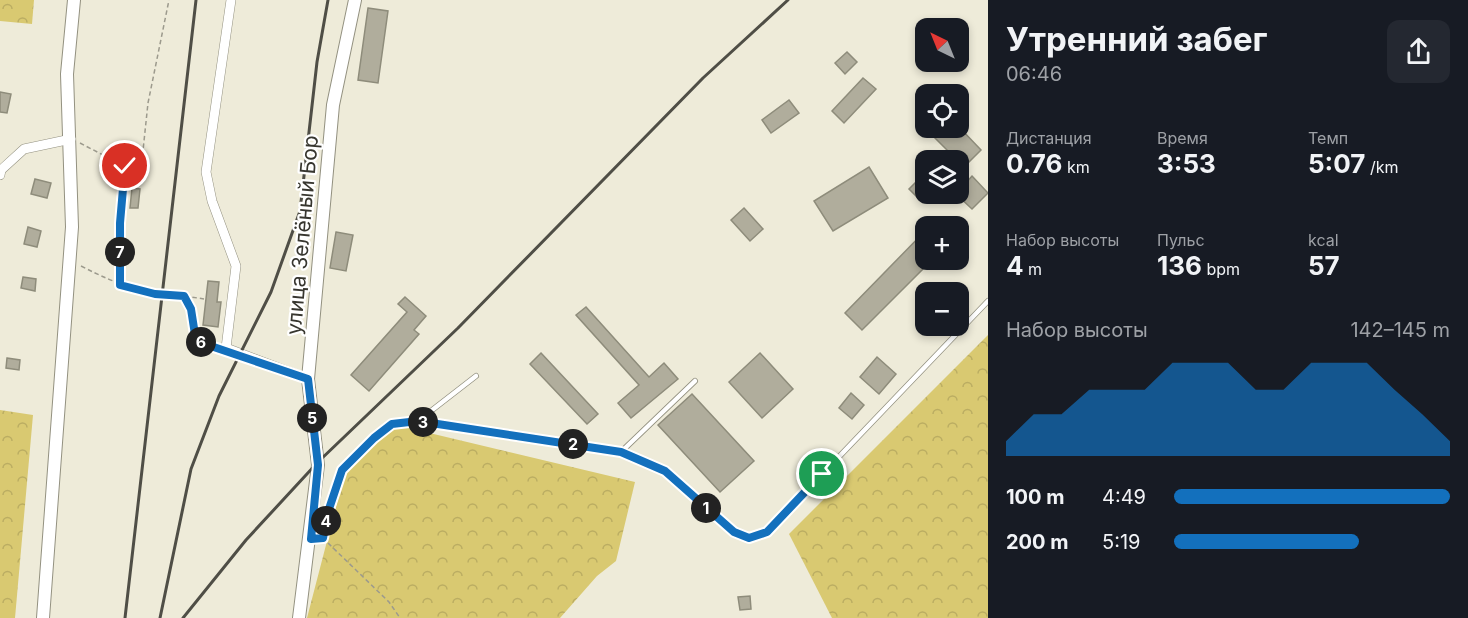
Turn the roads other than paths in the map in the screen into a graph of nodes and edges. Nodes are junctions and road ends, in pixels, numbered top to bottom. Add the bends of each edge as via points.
1 (74, 0) edge
2 (231, 0) edge
3 (354, 0) edge
4 (71, 139) junction
5 (0, 175) edge
6 (988, 301) edge
7 (476, 376) dead end
8 (308, 379) junction
9 (695, 381) dead end
10 (418, 421) junction
11 (621, 452) junction
12 (317, 539) junction
13 (42, 618) edge
14 (299, 618) edge

1 - 4 street via 67,74
2 - 8 street via 206,172 236,266 226,345 229,351
3 - 8 street, улица Зелёный Бор via 333,105
4 - 5 street via 24,149
4 - 13 street via 72,227
6 - 11 lane via 767,532 749,538 734,532 665,471
7 - 10 lane
8 - 12 street, улица Зелёный Бор via 318,465
9 - 11 lane
10 - 11 lane
10 - 12 lane via 392,424 342,470
12 - 14 street, улица Зелёный Бор

